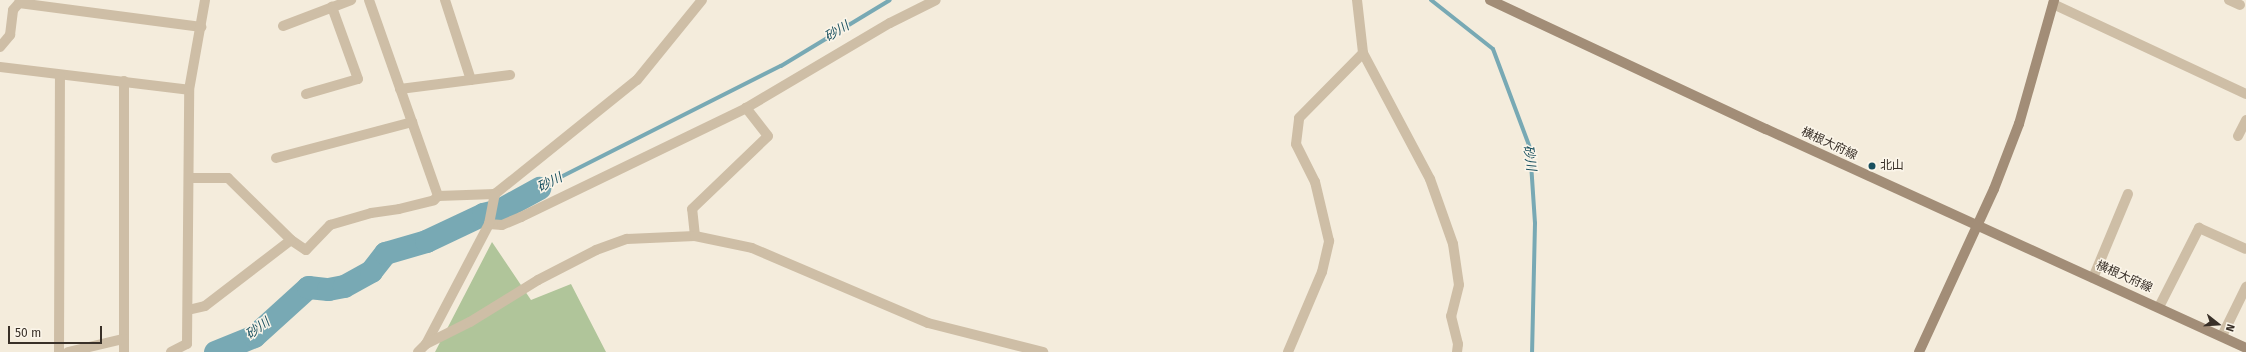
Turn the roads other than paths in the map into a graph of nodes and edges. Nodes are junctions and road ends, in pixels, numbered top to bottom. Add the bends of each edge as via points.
1 (206, 0) edge
2 (351, 0) edge
3 (369, 0) edge
4 (445, 0) edge
5 (702, 0) edge
6 (936, 0) edge
7 (1357, 0) edge
8 (1490, 0) edge
9 (2229, 0) edge
10 (2054, 2) edge
11 (2240, 5) dead end
12 (332, 7) junction
13 (283, 26) dead end
14 (201, 27) junction
15 (0, 47) edge
16 (1363, 53) junction
17 (0, 67) edge
18 (60, 75) junction
19 (510, 75) dead end
20 (472, 80) junction
21 (124, 81) junction
22 (400, 89) junction
23 (189, 90) junction
24 (306, 94) dead end
25 (2246, 94) edge
26 (746, 108) junction
27 (2246, 120) edge
28 (412, 122) junction
29 (2238, 136) dead end
30 (276, 158) dead end
31 (190, 178) junction
32 (2128, 194) dead end
33 (495, 195) junction
34 (438, 196) junction
35 (490, 221) junction
36 (1978, 226) junction
37 (695, 236) junction
38 (291, 240) junction
39 (2246, 249) edge
40 (2093, 278) junction
41 (2246, 287) edge
42 (2158, 307) junction
43 (188, 310) junction
44 (2222, 336) junction
45 (123, 339) junction
46 (426, 344) junction
47 (2246, 348) edge
48 (59, 352) edge
49 (68, 352) edge
50 (124, 352) edge
51 (171, 352) edge
52 (418, 352) edge
53 (1043, 352) edge
54 (1288, 352) edge
55 (1456, 352) edge
56 (1920, 352) edge

1 - 14 street
2 - 12 street
3 - 22 street
4 - 20 street
5 - 33 street via 637,80
6 - 26 street via 890,22
7 - 16 street
8 - 36 main road, 横根大府線
9 - 11 street
10 - 25 street
10 - 36 main road via 2019,124
12 - 13 street
12 - 24 street via 358,79
14 - 15 street via 19,3 13,10 10,35
14 - 23 street
16 - 54 street via 1299,118 1296,144 1315,182 1329,241 1322,272
16 - 55 street via 1430,179 1445,215 1453,244 1459,286 1451,316 1458,344
17 - 18 street
18 - 21 street
18 - 48 street
19 - 20 street
20 - 22 street
21 - 23 street
21 - 45 street
22 - 28 street
23 - 31 street
26 - 35 street via 521,218 502,225
26 - 37 street via 768,136 692,209
27 - 29 street
28 - 30 street
28 - 34 street
31 - 38 street via 228,178
31 - 43 street
32 - 40 street
33 - 34 street
33 - 35 street
34 - 38 street via 434,200 371,213 330,226 306,250
35 - 46 street
36 - 40 main road, 横根大府線
36 - 56 main road
37 - 46 street via 627,239 596,250 538,280 470,322
37 - 53 street via 752,248 928,323
38 - 43 street via 205,306
39 - 42 street via 2198,228
40 - 42 main road, 横根大府線
41 - 44 street
42 - 44 main road, 横根大府線
43 - 51 street via 187,344
44 - 47 main road, 横根大府線
45 - 49 street
45 - 50 street
46 - 52 street

